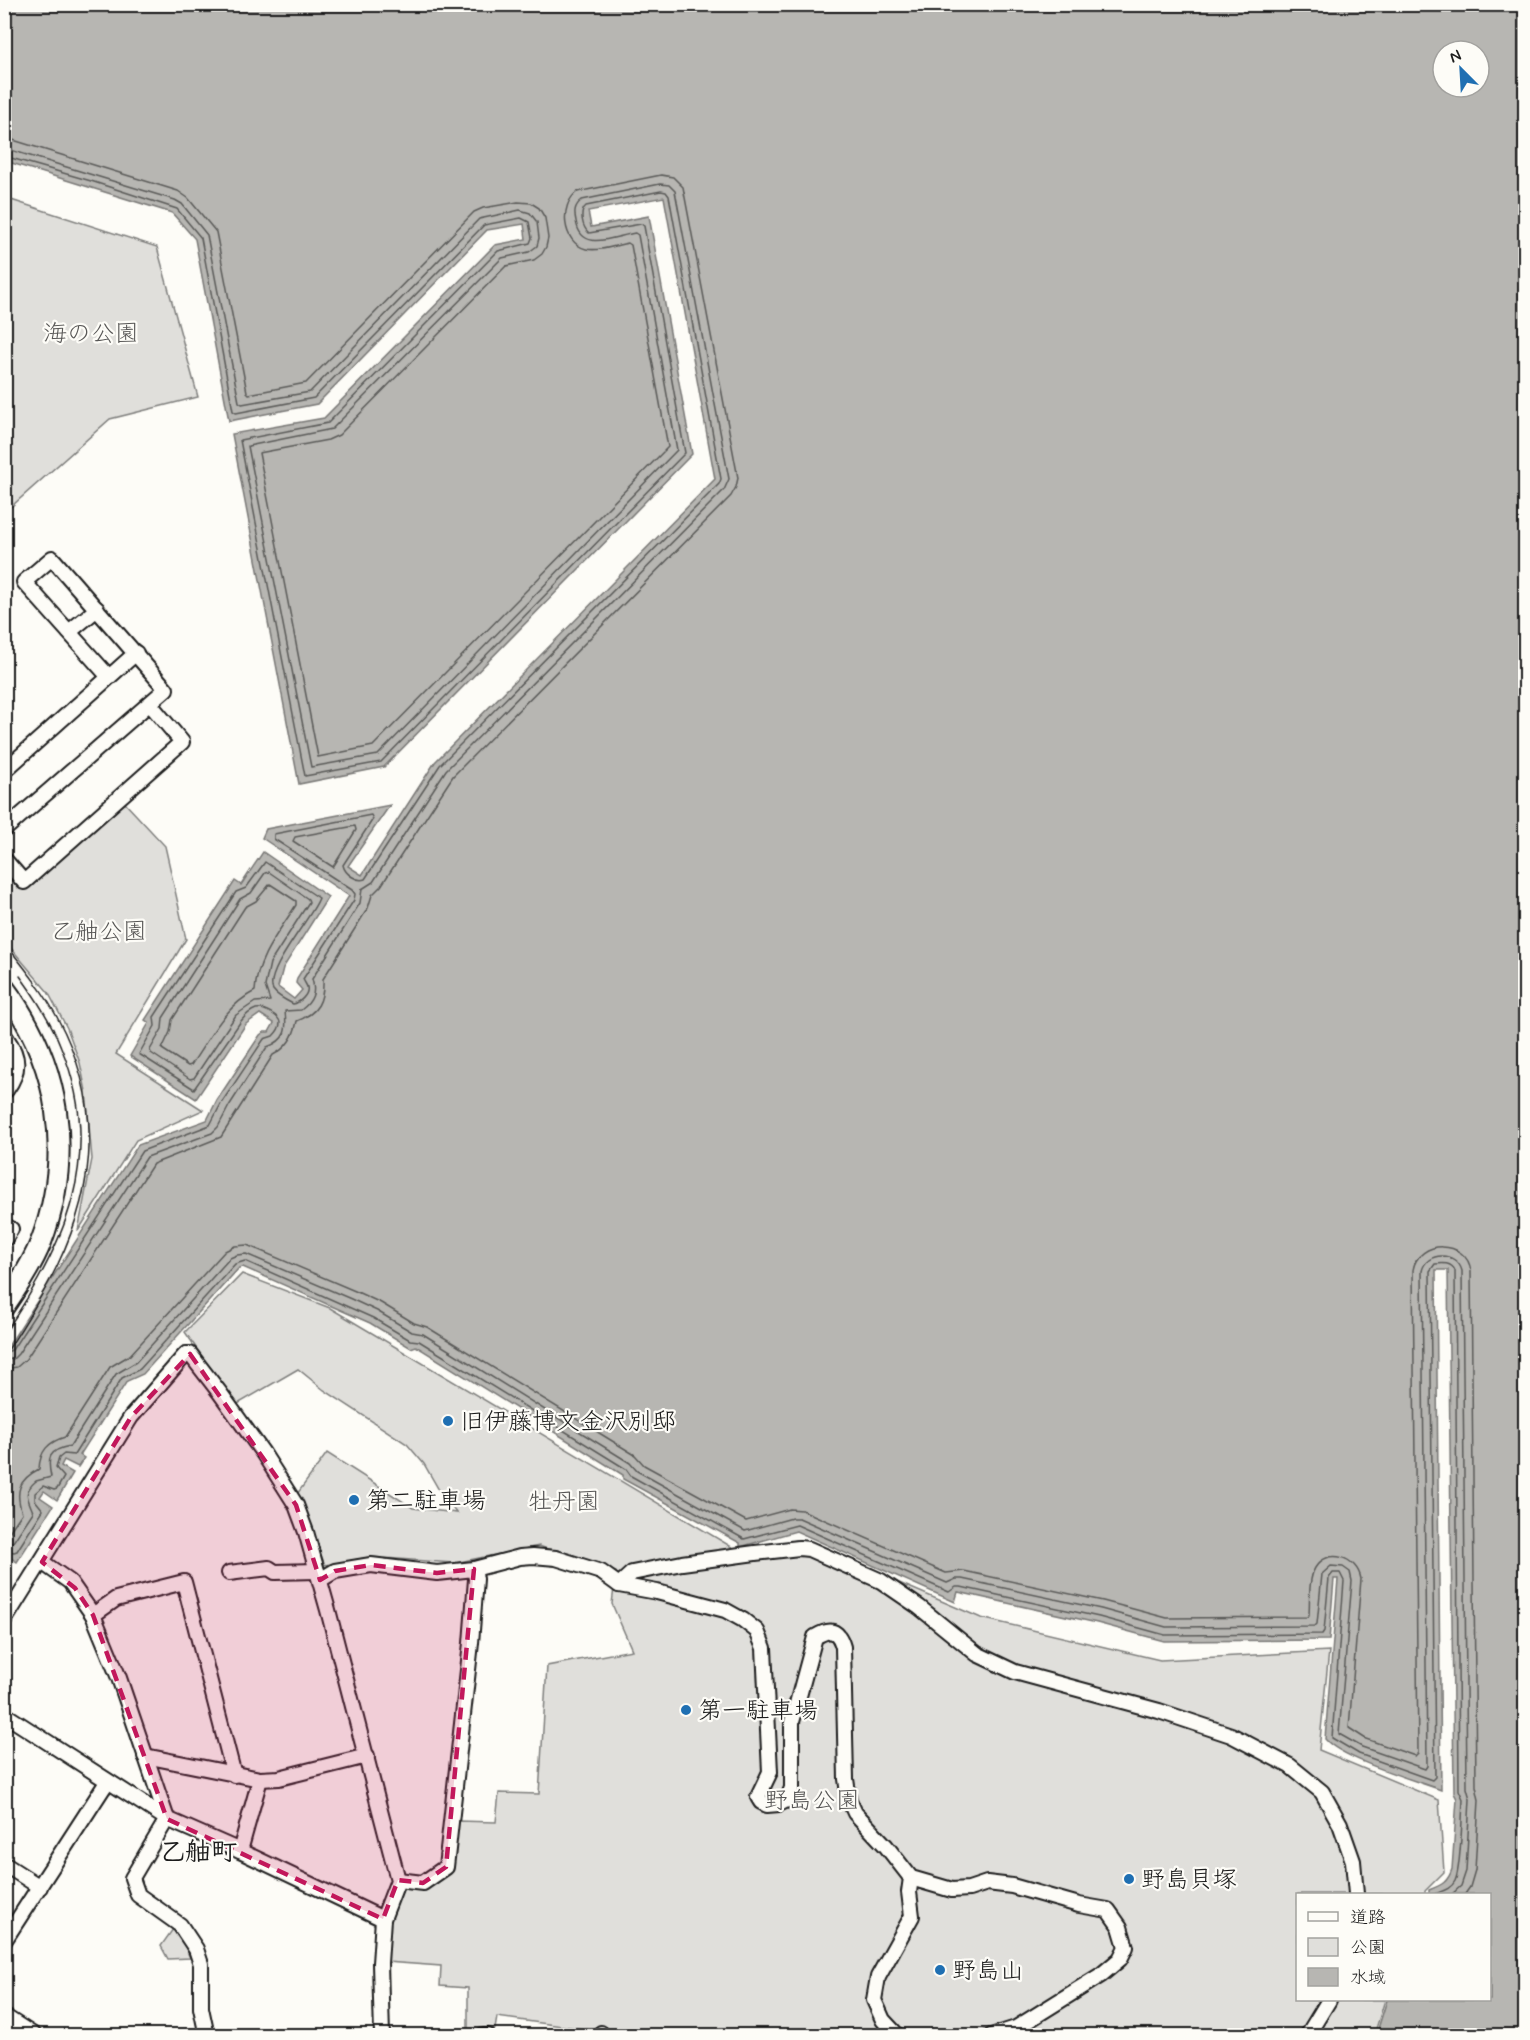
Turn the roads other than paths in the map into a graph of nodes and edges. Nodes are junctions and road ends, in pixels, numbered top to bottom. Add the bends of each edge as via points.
1 (97, 609) junction
2 (69, 632) junction
3 (136, 653) junction
4 (109, 677) junction
5 (150, 704) junction
6 (4, 771) edge
7 (4, 830) edge
8 (4, 859) edge
9 (4, 988) edge
10 (4, 1040) edge
11 (4, 1088) edge
12 (4, 1226) edge
13 (4, 1240) edge
14 (4, 1306) edge
15 (42, 1562) junction
16 (474, 1569) junction
17 (229, 1573) dead end
18 (319, 1576) junction
19 (619, 1585) junction
20 (93, 1615) junction
21 (4, 1621) edge
22 (4, 1714) edge
23 (146, 1756) junction
24 (367, 1756) junction
25 (234, 1775) junction
26 (260, 1779) junction
27 (107, 1782) junction
28 (167, 1819) junction
29 (240, 1851) junction
30 (4, 1864) edge
31 (911, 1878) junction
32 (398, 1880) junction
33 (40, 1887) junction
34 (1356, 1893) edge
35 (383, 1919) junction
36 (4, 1941) edge
37 (1328, 2001) edge
38 (4, 2016) edge
39 (35, 2036) edge
40 (207, 2036) edge
41 (382, 2036) edge
42 (483, 2036) edge
43 (488, 2036) edge
44 (898, 2036) edge
45 (991, 2036) edge
46 (1307, 2036) edge

1 - 2 street
1 - 2 street via 52,558 24,582
1 - 3 street
2 - 4 street
3 - 4 street
3 - 5 street via 166,690
4 - 6 street
5 - 7 street
5 - 8 street via 182,742 24,882
9 - 14 street via 37,1042 57,1105 59,1135 52,1204 40,1244
10 - 11 street via 14,1057 15,1068
12 - 13 street via 11,1229
15 - 18 street via 130,1417 190,1354 296,1505
15 - 20 street via 70,1582
15 - 21 street
16 - 18 street via 437,1573 371,1566
16 - 19 street via 520,1557 556,1558 601,1572
16 - 32 street via 471,1643 447,1867 423,1883
17 - 18 street via 269,1568 275,1572
18 - 24 street
19 - 31 street via 725,1610 757,1631 764,1648 770,1772 758,1797 767,1805 787,1800 792,1788 792,1722 814,1637 824,1631 837,1634 843,1647 849,1800 855,1813
19 - 34 street via 632,1573 682,1563 809,1549 881,1581 977,1654 1015,1672 1231,1735 1290,1766 1322,1792 1340,1824 1353,1862
20 - 23 street
20 - 25 street via 116,1599 184,1582
22 - 27 street
23 - 25 street
23 - 28 street
24 - 26 street via 279,1778
24 - 32 street
25 - 26 street
26 - 29 street
27 - 28 street
27 - 33 street
28 - 29 street
28 - 40 street via 132,1878 138,1895 180,1925 196,1949 201,1964 201,2008
29 - 35 street
30 - 33 street
31 - 44 street via 912,1916 879,1977 874,2000 883,2020
31 - 45 street via 952,1890 987,1883 1011,1886 1108,1910 1120,1927 1126,1947 1120,1959 1107,1970 1016,2028
32 - 35 street
33 - 36 street
35 - 41 street
37 - 46 street
38 - 39 street
42 - 43 street

